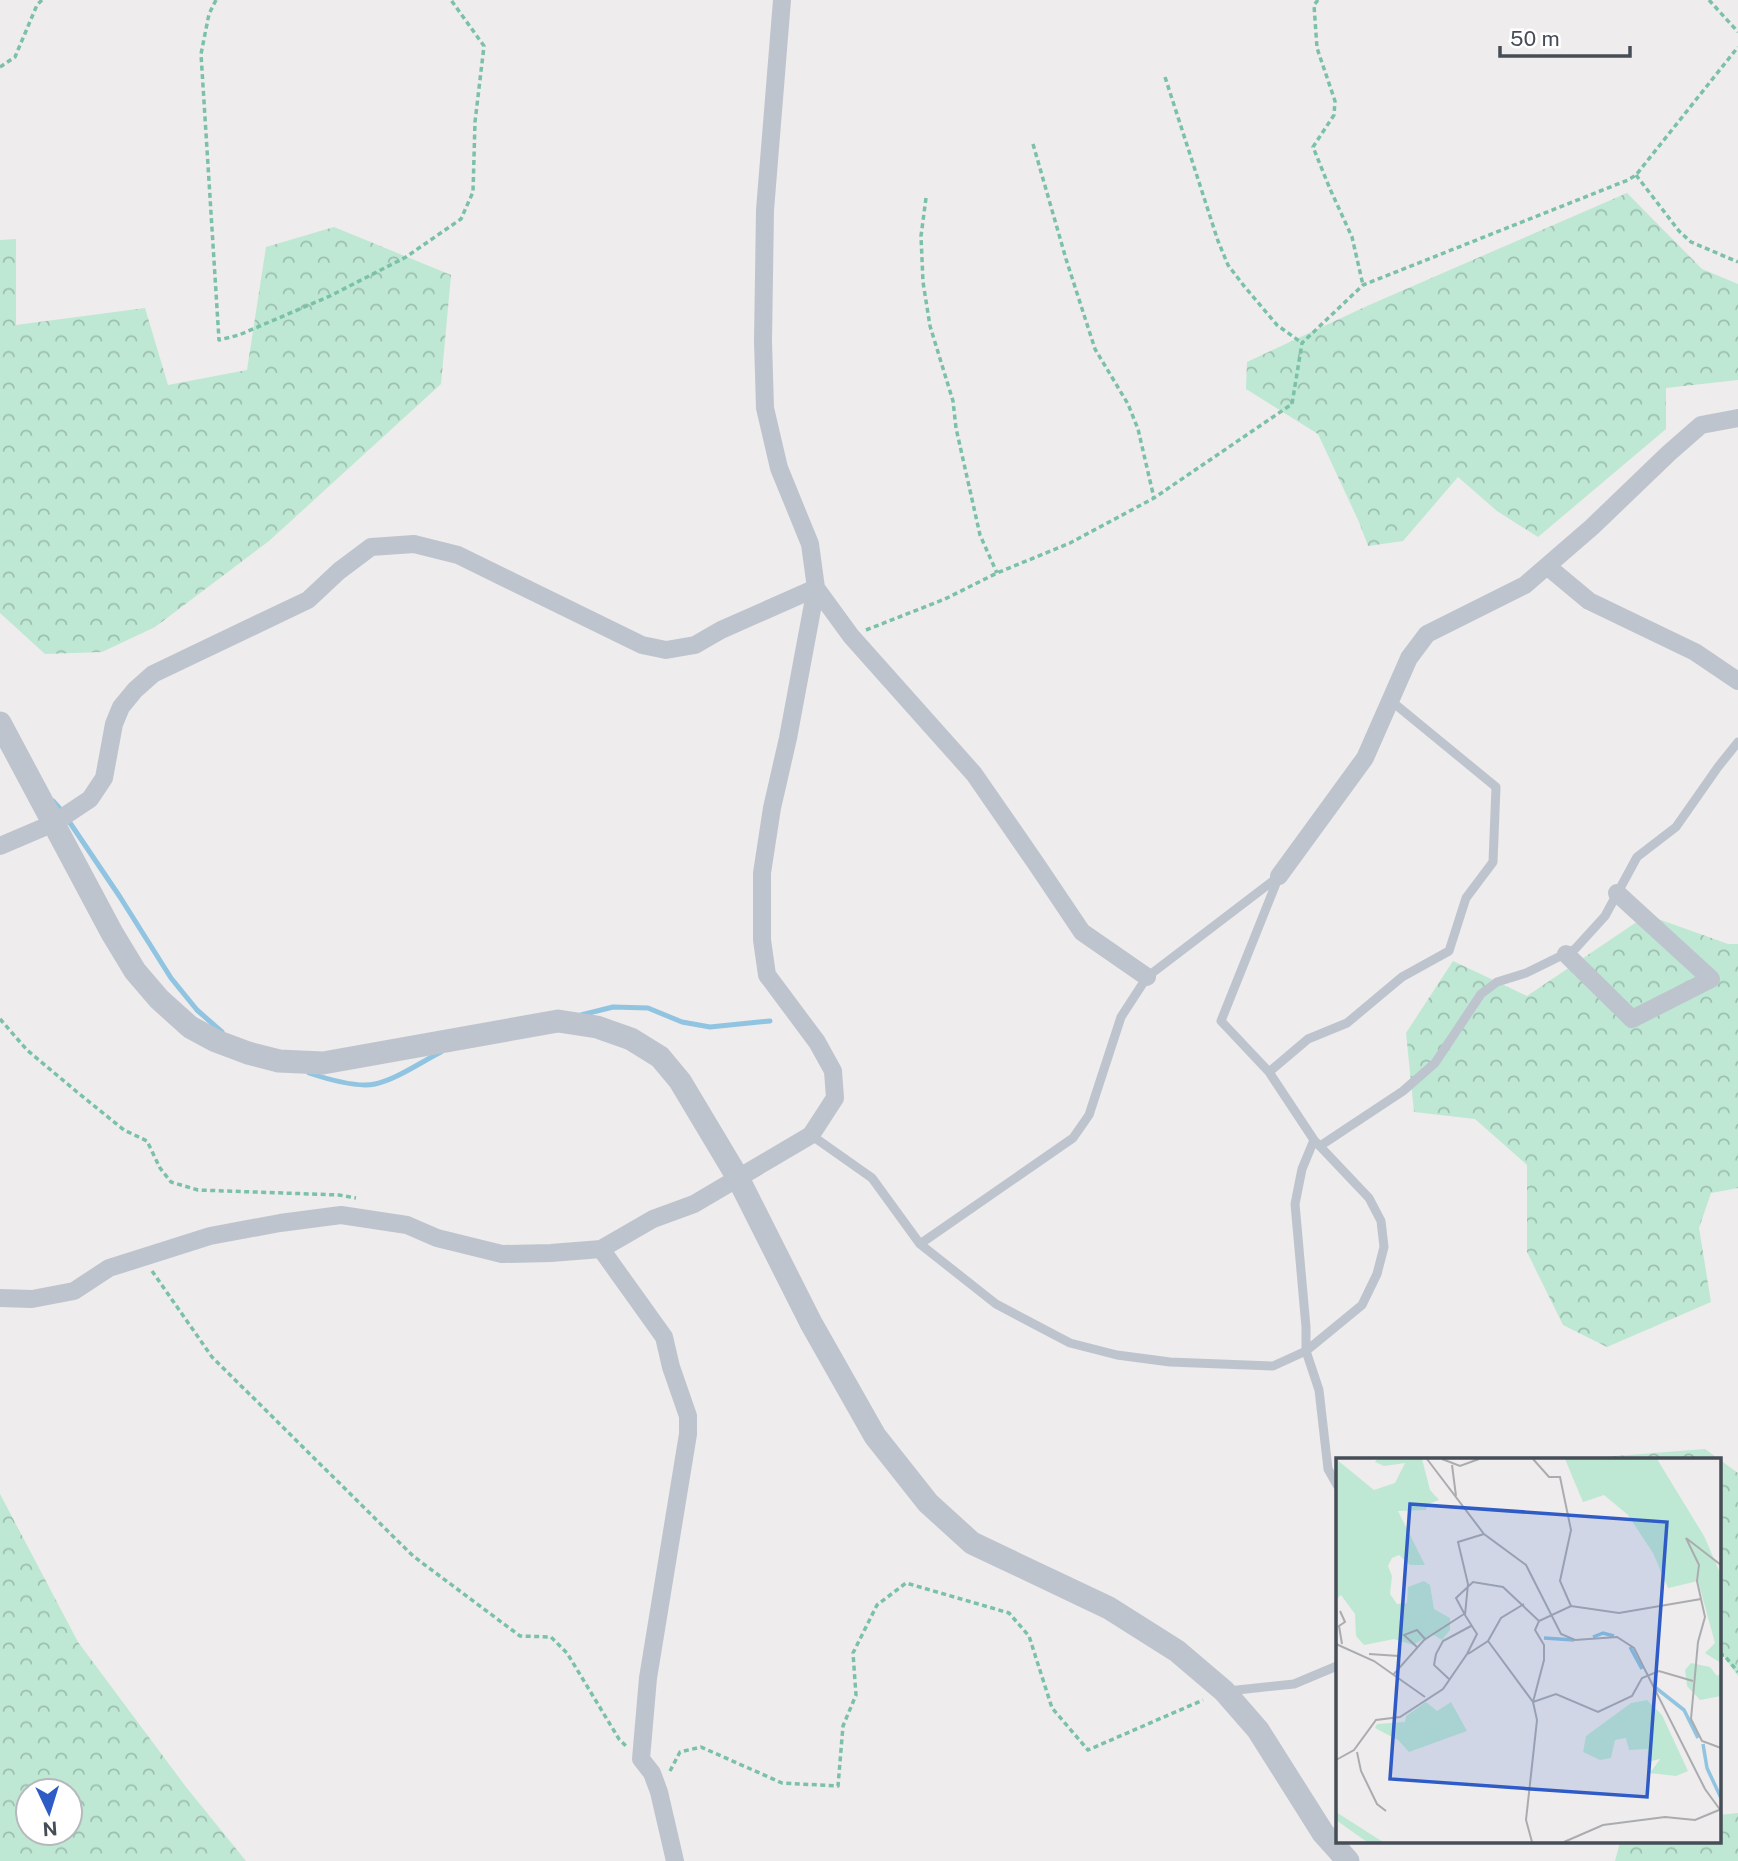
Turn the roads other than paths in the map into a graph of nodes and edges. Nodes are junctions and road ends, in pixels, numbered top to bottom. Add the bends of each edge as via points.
1 (782, 0) edge
2 (1738, 418) edge
3 (1547, 566) junction
4 (816, 588) junction
5 (1738, 681) edge
6 (1390, 700) junction
7 (0, 723) edge
8 (1738, 742) edge
9 (54, 823) junction
10 (0, 846) edge
11 (1279, 876) junction
12 (1617, 893) junction
13 (1566, 954) junction
14 (1147, 977) junction
15 (1269, 1072) junction
16 (811, 1135) junction
17 (1317, 1143) junction
18 (738, 1178) junction
19 (920, 1244) junction
20 (601, 1249) junction
21 (0, 1298) edge
22 (1306, 1351) junction
23 (1336, 1483) edge
24 (1336, 1666) edge
25 (1224, 1691) junction
26 (675, 1861) edge
27 (1348, 1861) edge

1 - 4 street via 765,210 765,408 779,468 810,544
2 - 3 street via 1701,425
3 - 5 street via 1589,601 1695,652
3 - 6 street via 1525,585 1427,634 1409,658
4 - 9 street via 695,645 666,650 642,645 458,555 414,544 371,547 308,600 153,674 121,707 104,778 90,799
4 - 14 street via 851,636 974,774 1082,932
4 - 16 street via 762,873 767,975 833,1071 835,1098
6 - 11 street via 1365,758
6 - 15 lane via 1496,788 1493,862 1466,898 1449,951 1402,977 1348,1023 1308,1039
7 - 9 street
8 - 12 lane via 1676,827 1637,857
9 - 10 street
9 - 18 street via 135,971 190,1027 216,1041 279,1061 323,1063 558,1021 597,1027 631,1039 660,1057 680,1081
11 - 14 lane
11 - 15 lane via 1221,1021
12 - 13 lane via 1605,916
12 - 13 street via 1711,979 1632,1019
13 - 17 lane via 1497,982 1481,994 1435,1063 1403,1091
14 - 19 lane via 1121,1017 1089,1115 1073,1138
15 - 17 lane
16 - 18 street
16 - 19 lane via 872,1178
17 - 22 lane via 1302,1169 1295,1204
17 - 22 lane via 1368,1198 1381,1222 1384,1247 1362,1305
18 - 20 street
18 - 25 street via 811,1323 875,1436 928,1503 972,1543 1109,1608 1177,1650
19 - 22 lane via 996,1304 1070,1343 1117,1355 1228,1365 1273,1366
20 - 21 street via 502,1254 437,1238 407,1225 341,1215 210,1236 109,1268 74,1291 32,1299
20 - 26 street via 664,1337 688,1416 640,1759 659,1792
22 - 23 lane via 1319,1390 1328,1469
24 - 25 lane via 1294,1685
25 - 27 street via 1258,1730 1323,1833

